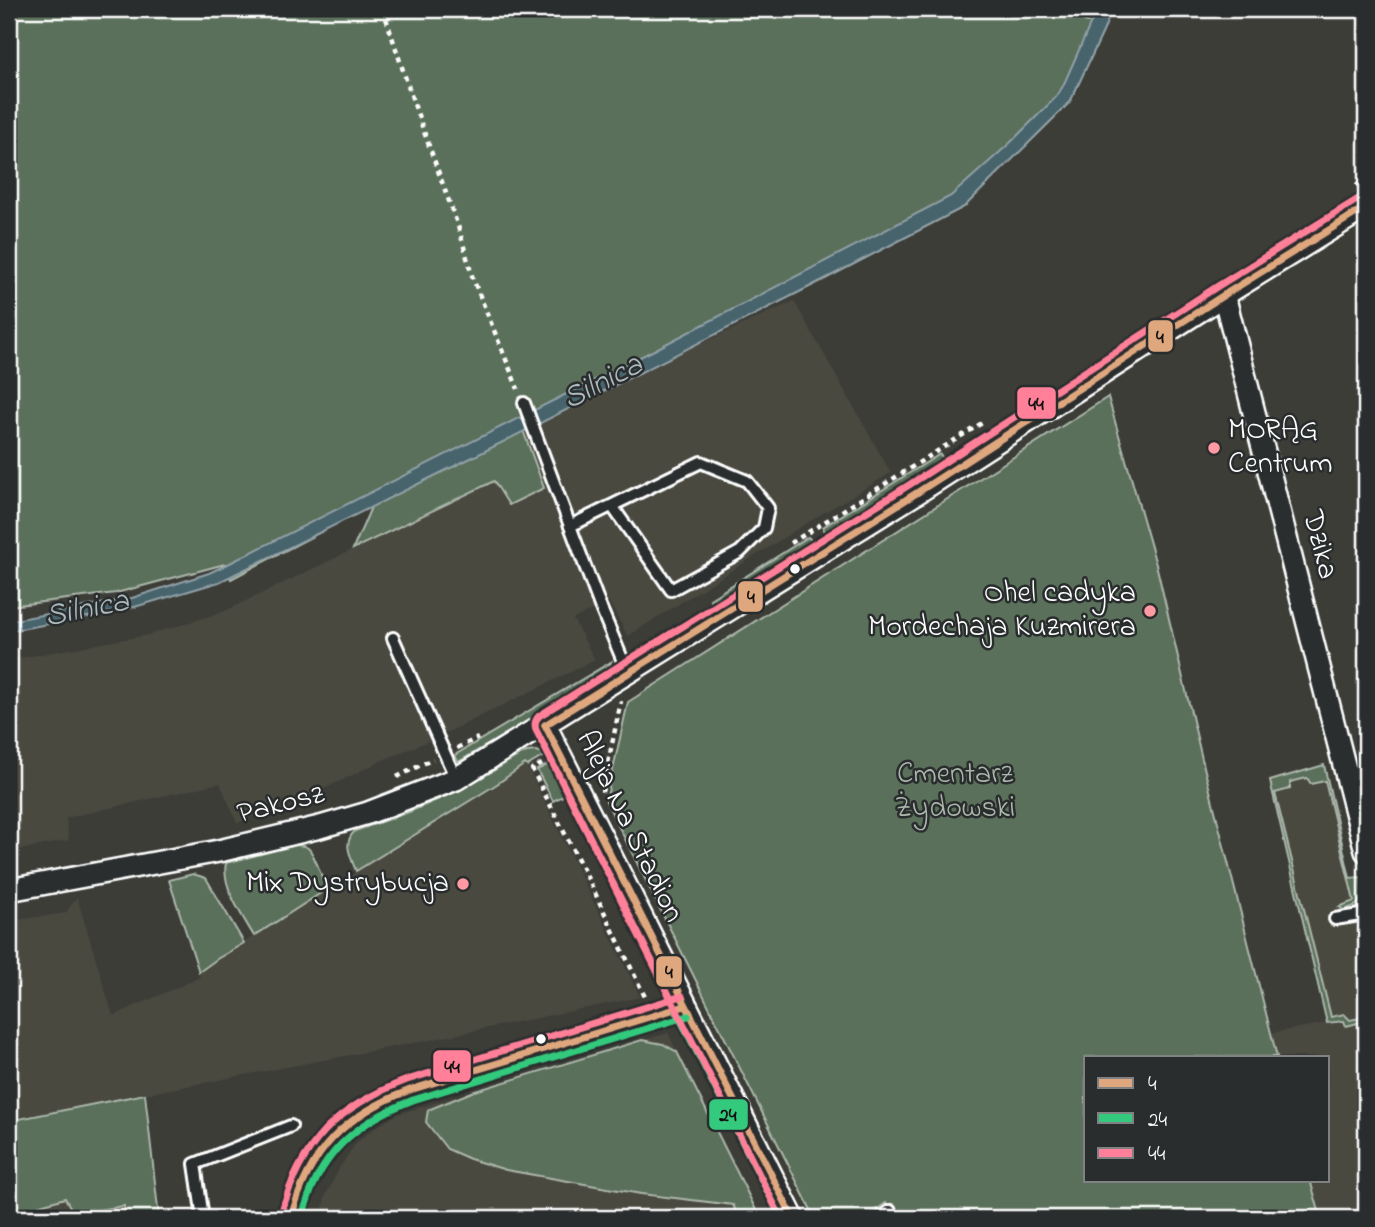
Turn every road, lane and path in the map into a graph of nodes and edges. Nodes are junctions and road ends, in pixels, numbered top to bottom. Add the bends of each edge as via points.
1 (383, 9) edge
2 (1366, 207) edge
3 (1224, 295) junction
4 (524, 403) joint
5 (612, 506) junction
6 (570, 526) junction
7 (393, 638) dead end
8 (628, 673) junction
9 (613, 703) dead end
10 (545, 724) junction
11 (549, 760) dead end
12 (456, 779) junction
13 (599, 804) dead end
14 (1366, 851) edge
15 (9, 890) edge
16 (1366, 914) edge
17 (1335, 919) dead end
18 (647, 1001) dead end
19 (685, 1006) junction
20 (291, 1126) dead end
21 (890, 1211) dead end
22 (204, 1218) edge
23 (291, 1218) edge
24 (793, 1218) edge
25 (880, 1218) edge

1 - 4 path via 473,279
2 - 3 street, Pakosz
3 - 8 street, Pakosz
3 - 14 street, Dzika
4 - 6 lane
5 - 5 lane via 701,462 747,481 768,508 764,528 740,552 671,590
5 - 6 lane
6 - 8 lane
7 - 12 lane
8 - 10 street, Pakosz
9 - 13 path via 622,697
10 - 12 street, Pakosz
10 - 19 street, Aleja Na Stadion
11 - 18 path via 532,769
12 - 15 street, Pakosz via 320,827 211,853
16 - 17 lane
19 - 23 street via 381,1101 331,1137 302,1182
19 - 24 street, Aleja Na Stadion
20 - 22 lane via 195,1164
21 - 25 lane

